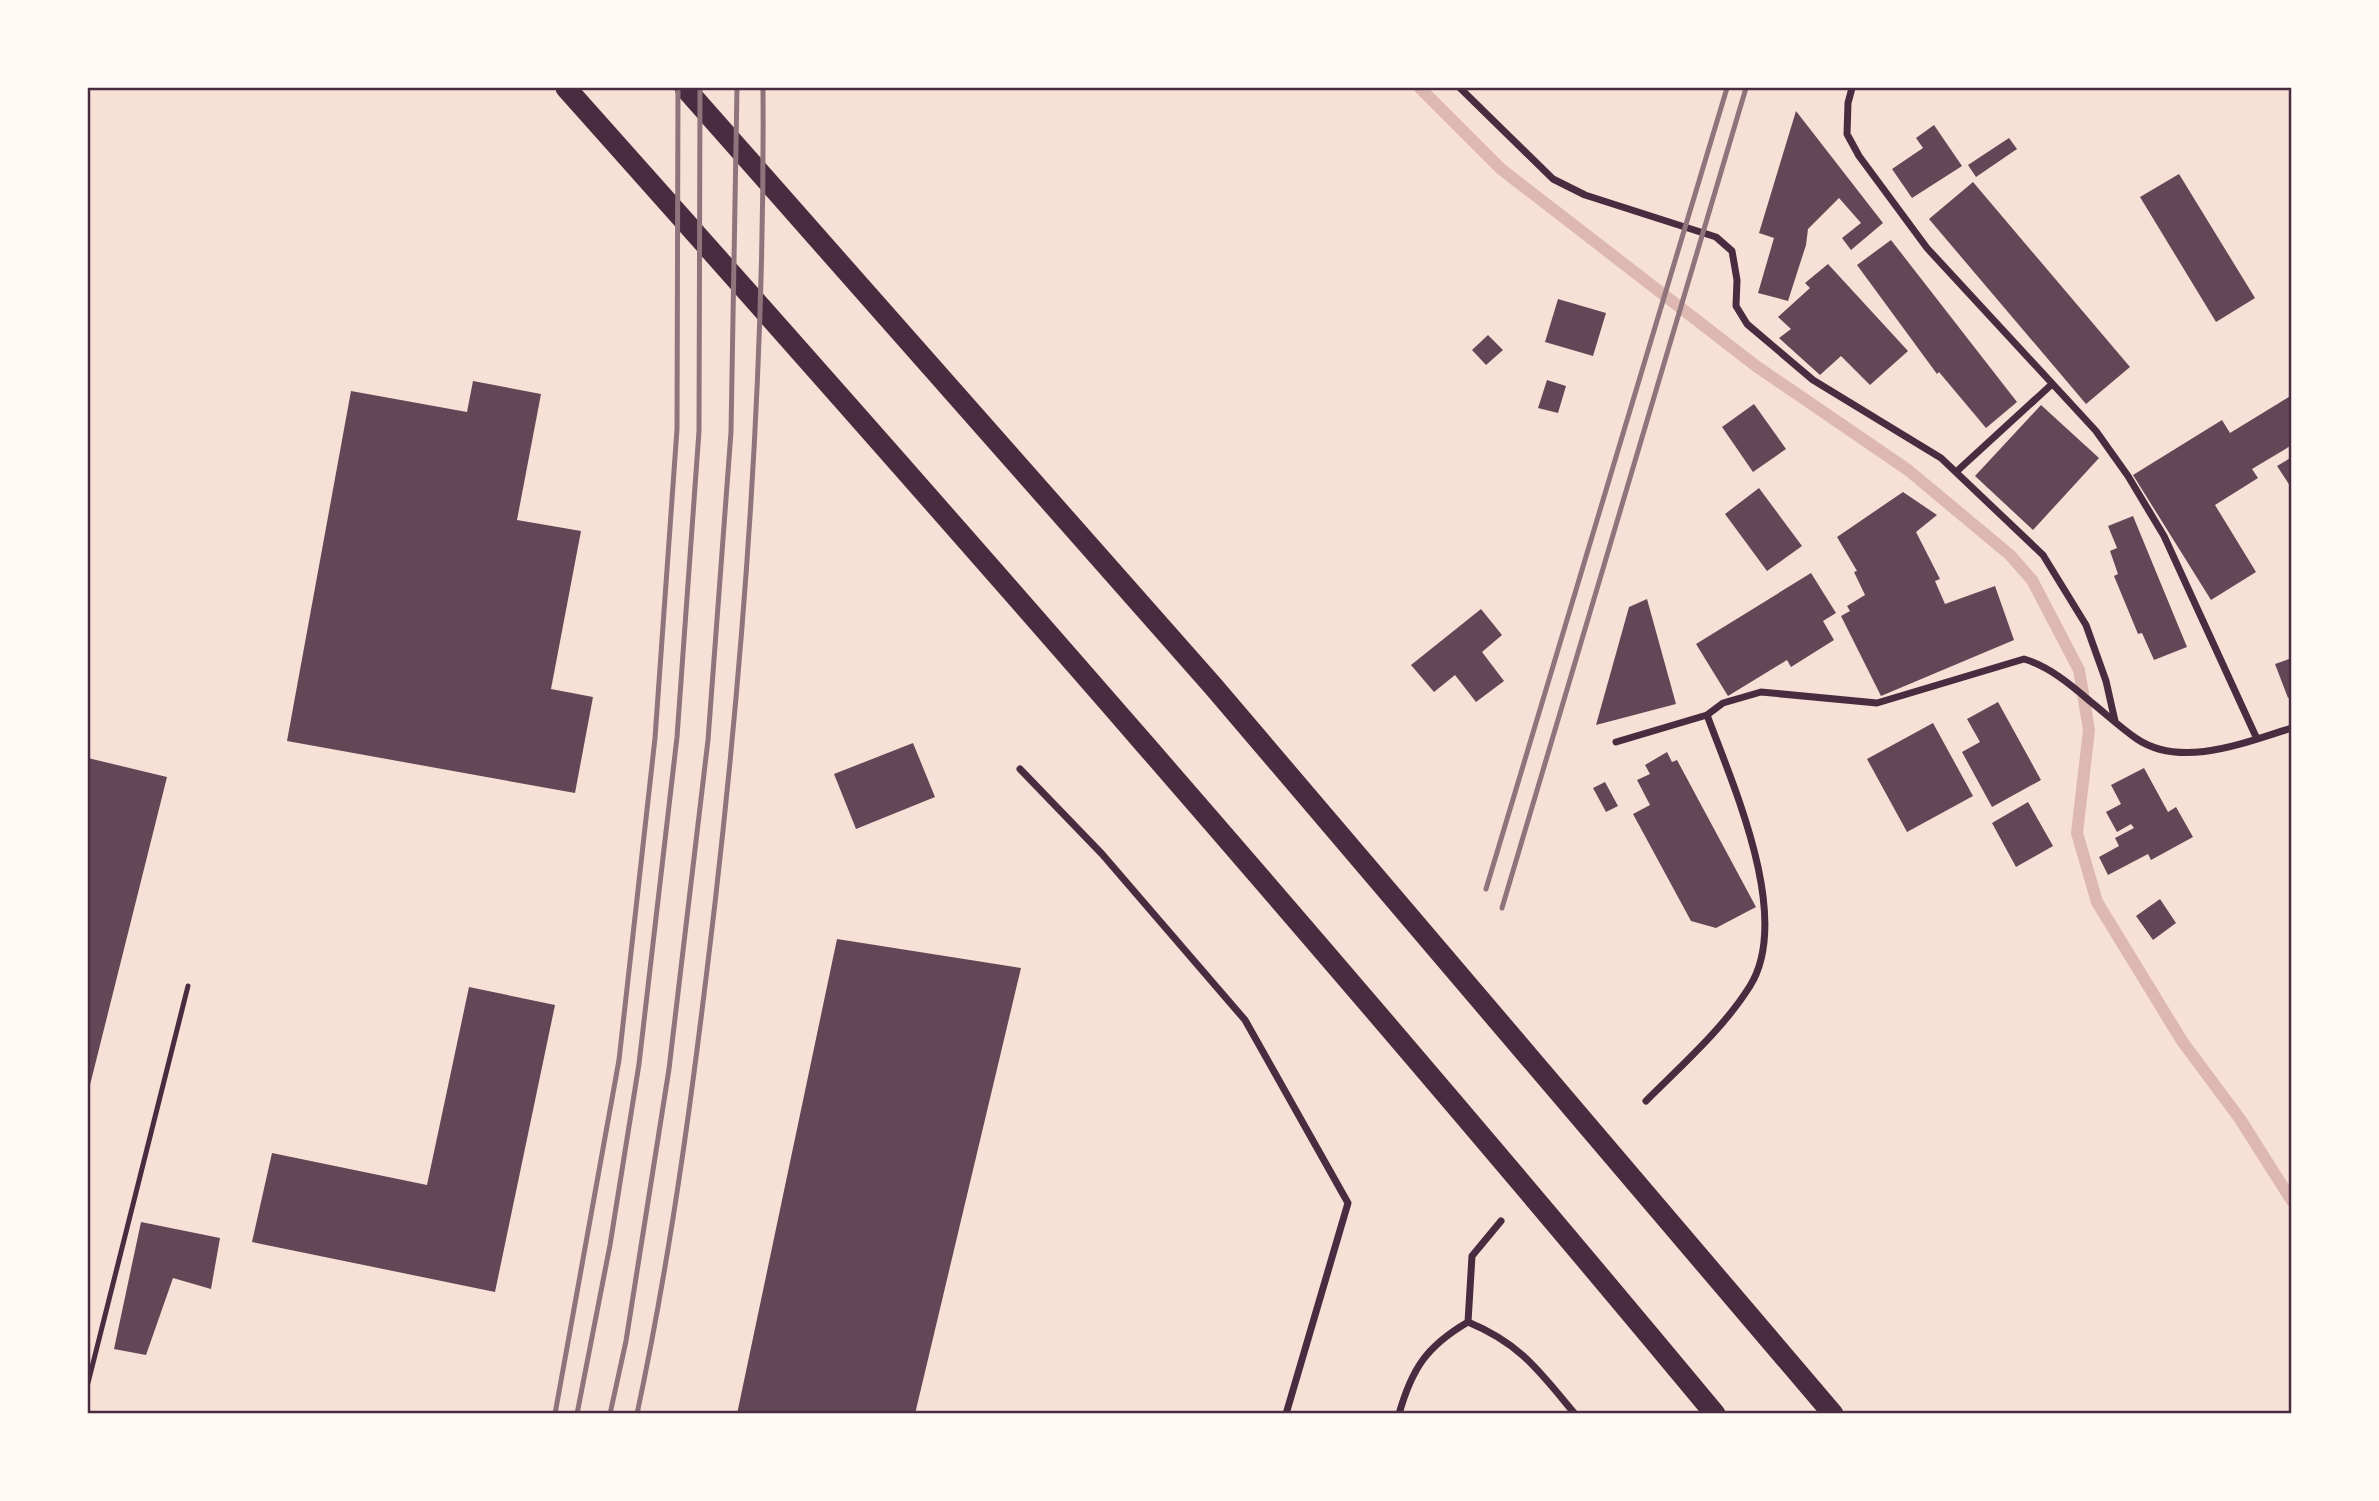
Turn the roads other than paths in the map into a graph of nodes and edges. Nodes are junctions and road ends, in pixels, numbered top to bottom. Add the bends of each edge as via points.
1 (566, 88) edge
2 (685, 88) edge
3 (1460, 88) edge
4 (1852, 88) edge
5 (2051, 385) junction
6 (1956, 472) junction
7 (1707, 715) junction
8 (2115, 721) junction
9 (2291, 728) edge
10 (2257, 738) junction
11 (1616, 742) dead end
12 (1020, 769) dead end
13 (188, 986) dead end
14 (1646, 1101) dead end
15 (1501, 1221) dead end
16 (1468, 1322) junction
17 (88, 1383) edge
18 (1286, 1413) edge
19 (1399, 1413) edge
20 (1575, 1413) edge
21 (1715, 1413) edge
22 (1832, 1413) edge

1 - 21 highway via 827,378 1393,1031
2 - 22 highway via 1257,738
3 - 6 street via 1553,180 1716,237 1732,251 1736,306 1747,324 1813,380 1941,458
4 - 5 street via 1847,134 1859,156 1927,248
5 - 6 street
5 - 10 street via 2096,431 2164,536
6 - 8 street via 2043,555 2086,625
7 - 8 street via 1723,703 1761,692 1877,703 2024,659 2041,664
7 - 11 street
7 - 14 street via 1756,848 1762,948 1752,984 1704,1044
8 - 10 street via 2138,740 2192,753
9 - 10 street
12 - 18 street via 1102,854 1245,1020 1348,1203
13 - 17 lane
15 - 16 street via 1472,1256
16 - 19 street via 1439,1339 1420,1363
16 - 20 street via 1499,1335 1523,1354

